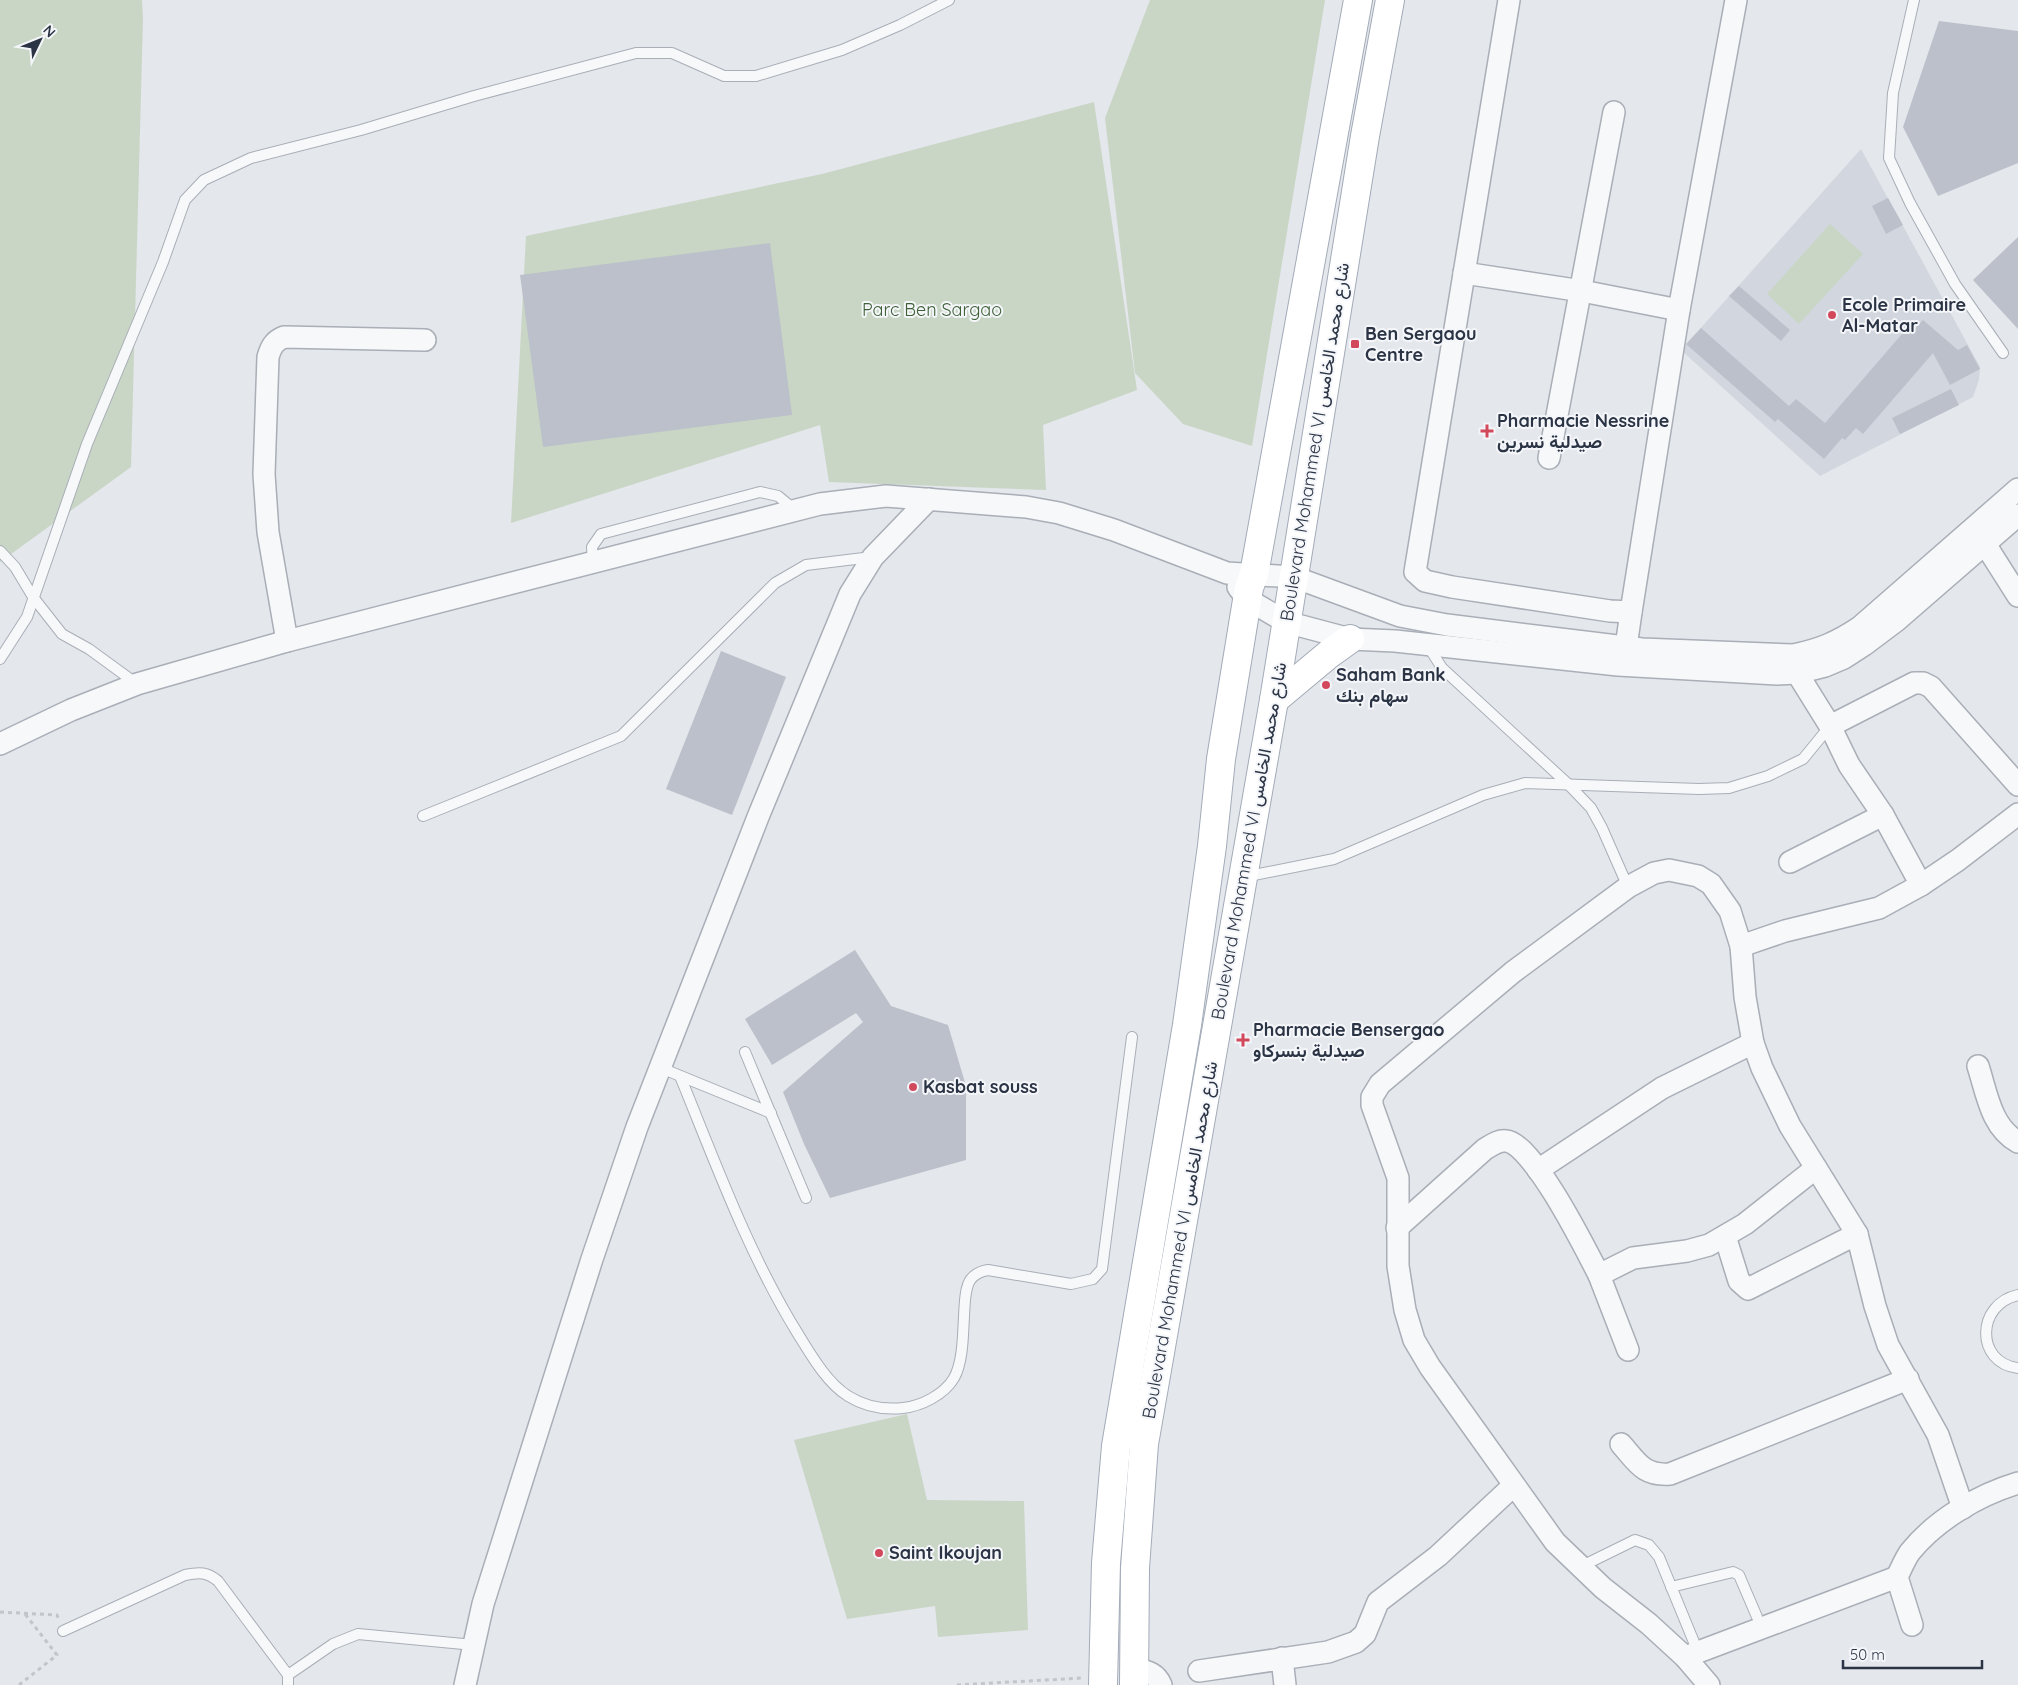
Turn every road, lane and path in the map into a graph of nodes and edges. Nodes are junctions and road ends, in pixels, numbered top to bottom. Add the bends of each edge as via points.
1 (949, 0) edge
2 (1358, 0) edge
3 (1390, 0) edge
4 (1509, 0) edge
5 (1736, 0) edge
6 (1914, 0) edge
7 (1614, 112) dead end
8 (1464, 273) junction
9 (1582, 291) junction
10 (1679, 310) junction
11 (425, 340) dead end
12 (2003, 353) dead end
13 (1549, 458) dead end
14 (2018, 489) edge
15 (929, 499) junction
16 (2018, 515) edge
17 (1984, 544) junction
18 (0, 551) edge
19 (873, 557) junction
20 (1294, 577) junction
21 (1243, 582) junction
22 (2018, 596) edge
23 (33, 597) junction
24 (1631, 612) junction
25 (1286, 622) junction
26 (1350, 639) junction
27 (287, 641) junction
28 (1428, 646) junction
29 (1626, 648) junction
30 (0, 659) edge
31 (1797, 673) junction
32 (137, 684) junction
33 (1274, 700) junction
34 (1830, 726) junction
35 (0, 744) edge
36 (1568, 784) junction
37 (2018, 785) edge
38 (2018, 814) edge
39 (1883, 815) junction
40 (423, 816) dead end
41 (1790, 862) dead end
42 (1243, 877) junction
43 (1921, 885) junction
44 (1628, 886) junction
45 (1741, 946) junction
46 (1132, 1037) dead end
47 (1753, 1043) junction
48 (745, 1052) dead end
49 (1978, 1066) dead end
50 (661, 1068) junction
51 (680, 1076) junction
52 (770, 1113) junction
53 (2018, 1142) edge
54 (1816, 1168) junction
55 (1538, 1170) junction
56 (806, 1198) dead end
57 (1397, 1228) junction
58 (1857, 1234) junction
59 (1725, 1236) junction
60 (1599, 1275) junction
61 (2018, 1295) edge
62 (1628, 1350) dead end
63 (2018, 1368) edge
64 (1908, 1379) junction
65 (1621, 1444) dead end
66 (2018, 1483) edge
67 (1513, 1486) junction
68 (1963, 1508) junction
69 (1580, 1567) junction
70 (1897, 1577) junction
71 (1671, 1587) junction
72 (0, 1612) edge
73 (25, 1614) junction
74 (1756, 1618) dead end
75 (1912, 1625) dead end
76 (63, 1631) joint
77 (474, 1644) junction
78 (1691, 1654) junction
79 (1282, 1658) junction
80 (1199, 1671) dead end
81 (1133, 1677) edge
82 (288, 1680) edge
83 (1103, 1681) edge
84 (19, 1685) edge
85 (465, 1685) edge
86 (957, 1685) edge
87 (1161, 1685) edge
88 (1285, 1685) edge
89 (1709, 1685) edge

1 - 23 lane via 842,50 756,76 724,76 672,53 636,53 251,158 204,180 185,200 163,262 87,444
2 - 21 main road, Boulevard Mohammed VI شارع محمد الخامس
3 - 20 main road, Boulevard Mohammed VI شارع محمد الخامس via 1363,145
4 - 8 street
5 - 10 street
6 - 12 lane via 1893,93 1888,158 1955,284
7 - 9 street
8 - 9 street
8 - 24 street via 1415,572 1425,581 1452,587
9 - 10 street
9 - 13 street
10 - 24 street
11 - 27 street via 284,337 272,347 268,357 264,474 268,532
14 - 29 street via 1895,598 1836,643 1793,655
15 - 19 street
15 - 21 street via 1059,513 1114,530
15 - 27 street via 869,497 820,504
16 - 17 street
17 - 22 street
17 - 31 street via 1864,645 1844,658
18 - 23 lane via 15,567
19 - 40 lane via 806,565 775,583 621,736
19 - 50 street via 847,603 758,817
20 - 21 street
20 - 25 main road, Boulevard Mohammed VI شارع محمد الخامس
20 - 29 street via 1400,616
21 - 25 street
21 - 83 main road, Boulevard Mohammed VI شارع محمد الخامس via 1187,1025 1116,1446 1106,1563
23 - 30 lane via 18,633
23 - 32 lane via 62,634
24 - 29 street
25 - 26 street
25 - 33 main road, Boulevard Mohammed VI شارع محمد الخامس
26 - 28 street
26 - 33 main road
27 - 32 street
28 - 31 street via 1618,665
28 - 36 lane via 1442,668
31 - 34 street
32 - 35 street via 71,710
33 - 42 main road, Boulevard Mohammed VI شارع محمد الخامس
34 - 36 lane via 1803,759 1768,776 1729,788
34 - 37 street via 1914,683 1923,683 1931,687
34 - 39 street via 1849,765
36 - 42 lane via 1525,782 1484,795 1334,859
36 - 44 lane via 1591,808
38 - 43 street
39 - 41 street
39 - 43 street
42 - 81 main road, Boulevard Mohammed VI شارع محمد الخامس via 1144,1444 1135,1568
43 - 45 street via 1879,908 1785,931
44 - 45 street via 1654,873 1669,870 1698,876 1711,884 1723,898
44 - 57 street via 1513,972 1375,1090 1372,1097 1374,1116 1398,1178
45 - 47 street
46 - 51 lane via 1102,1269 1093,1279 1071,1284 988,1270 980,1272 966,1289 962,1356 954,1379 940,1393 916,1406 892,1409 870,1406 848,1396 812,1356 767,1282
47 - 54 street via 1774,1096
47 - 55 street via 1662,1088
48 - 52 lane
49 - 53 street via 1997,1124
50 - 51 lane
50 - 77 street via 637,1127 592,1259 483,1604
51 - 52 lane
52 - 56 lane
54 - 58 street
54 - 59 street
55 - 57 street via 1519,1147 1508,1140 1496,1142
55 - 60 street via 1564,1207
57 - 67 street via 1400,1284 1414,1340
58 - 59 street via 1748,1289 1739,1281
58 - 64 street via 1888,1346
59 - 60 street via 1687,1251 1633,1258
60 - 62 street
61 - 63 lane via 1992,1309 1985,1328 1986,1339 1996,1357
64 - 65 street via 1670,1474 1646,1472
64 - 68 street via 1938,1435
66 - 68 street
67 - 69 street via 1555,1542
67 - 79 street via 1438,1556 1378,1602 1364,1634 1356,1642 1328,1652
68 - 70 street via 1928,1533 1909,1554
69 - 71 lane via 1635,1540 1644,1542 1659,1557
69 - 78 street
70 - 75 street
70 - 78 street
71 - 74 lane via 1733,1572 1739,1575
71 - 78 lane
72 - 73 path
73 - 76 path via 57,1615
73 - 84 path via 57,1655
76 - 82 lane via 185,1575 209,1573
77 - 82 lane via 358,1634 333,1644
77 - 85 street
78 - 89 street
79 - 80 street
79 - 88 street
81 - 87 street via 1149,1672
83 - 86 path

